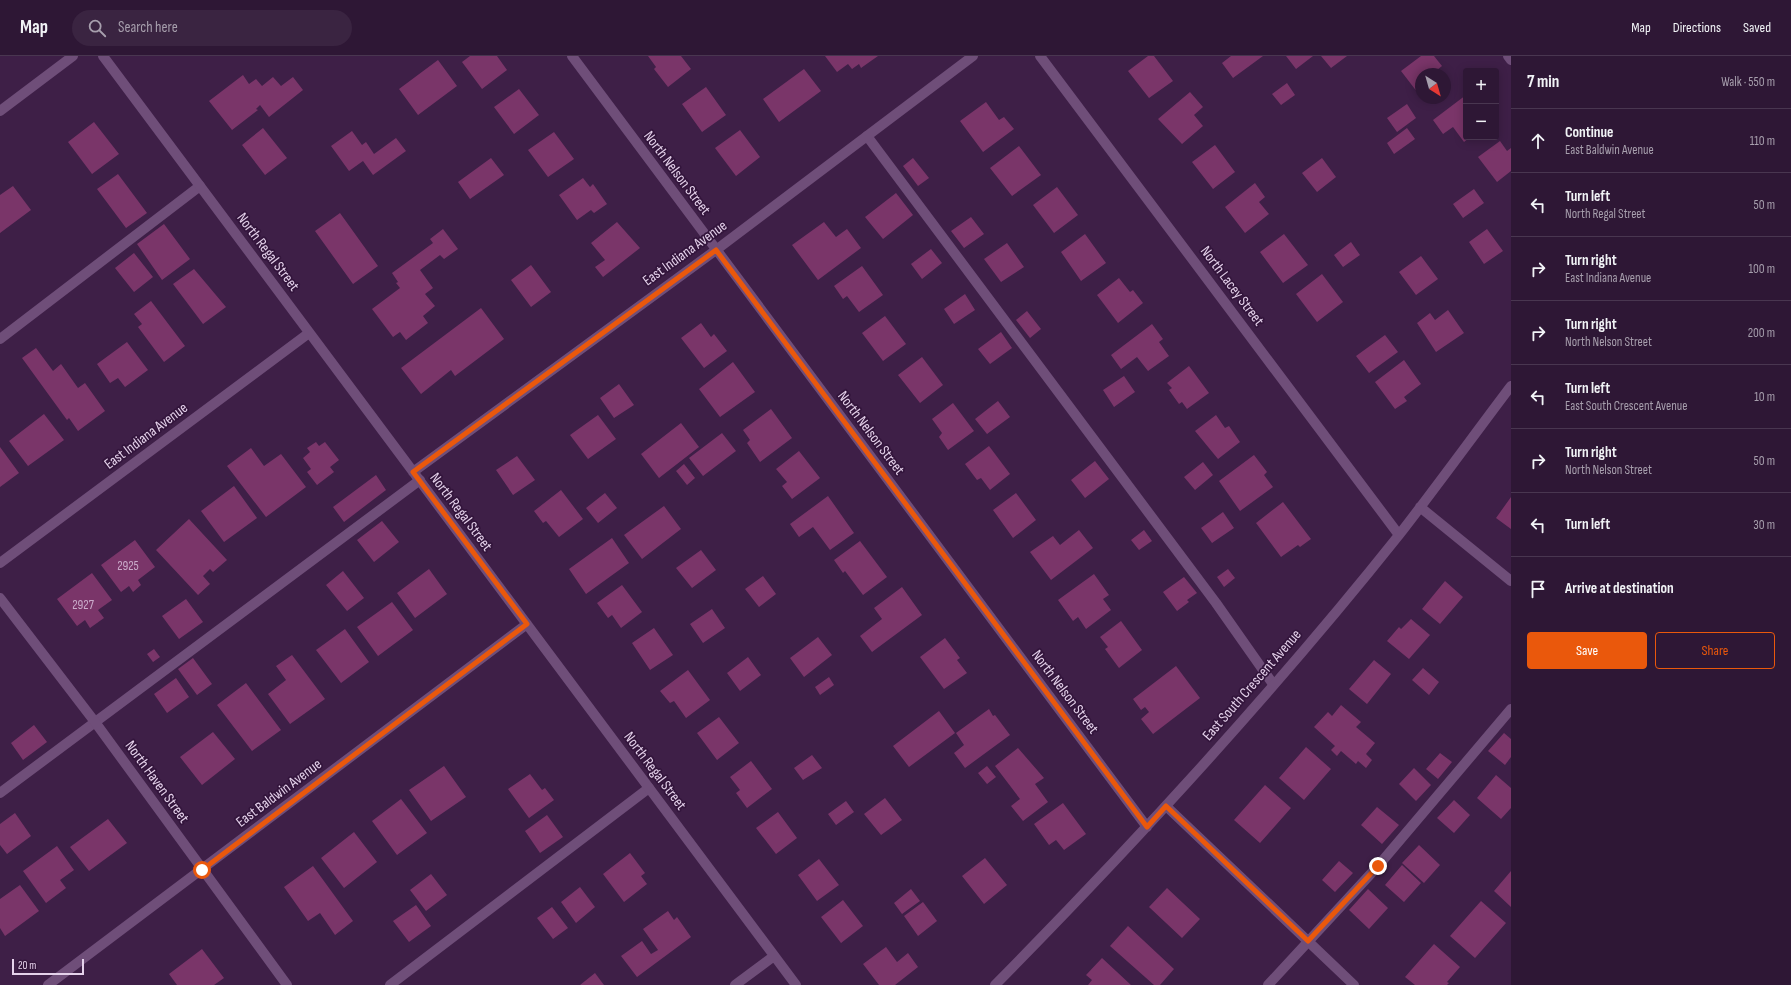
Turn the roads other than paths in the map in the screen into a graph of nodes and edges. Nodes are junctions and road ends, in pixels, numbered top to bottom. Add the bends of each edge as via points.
1 (73, 56) edge
2 (103, 56) edge
3 (572, 56) edge
4 (973, 56) edge
5 (1040, 56) edge
6 (1508, 56) edge
7 (1511, 60) edge
8 (0, 111) edge
9 (867, 136) junction
10 (200, 186) junction
11 (716, 250) junction
12 (309, 333) junction
13 (0, 339) edge
14 (1511, 386) edge
15 (413, 472) junction
16 (420, 480) junction
17 (1420, 507) junction
18 (1399, 535) junction
19 (0, 563) edge
20 (1511, 581) edge
21 (0, 598) edge
22 (527, 624) junction
23 (1274, 684) junction
24 (1511, 709) edge
25 (95, 722) junction
26 (649, 788) junction
27 (0, 793) edge
28 (1166, 806) junction
29 (1147, 827) junction
30 (202, 870) junction
31 (1308, 941) junction
32 (774, 956) junction
33 (48, 985) edge
34 (287, 985) edge
35 (390, 985) edge
36 (735, 985) edge
37 (796, 985) edge
38 (995, 985) edge
39 (1268, 985) edge
40 (1354, 985) edge

1 - 8 street
2 - 10 street, North Regal Street
3 - 11 street, North Nelson Street
4 - 9 street, East Indiana Avenue
5 - 18 street, North Lacey Street
6 - 7 street
9 - 11 street, East Indiana Avenue
9 - 23 street
10 - 12 street, North Regal Street
10 - 13 street
11 - 15 street, East Indiana Avenue
11 - 29 street, North Nelson Street
12 - 15 street, North Regal Street
12 - 19 street, East Indiana Avenue
14 - 17 street, East South Crescent Avenue
15 - 16 street, North Regal Street
16 - 22 street, North Regal Street
16 - 25 street
17 - 18 street, East South Crescent Avenue
17 - 20 street
18 - 23 street, East South Crescent Avenue
21 - 25 street, North Haven Street
22 - 26 street, North Regal Street
22 - 30 street, East Baldwin Avenue
23 - 28 street, East South Crescent Avenue
24 - 31 street via 1378,866
25 - 27 street
25 - 30 street, North Haven Street
26 - 32 street, North Regal Street
26 - 35 street
28 - 29 street, East South Crescent Avenue
28 - 31 street
29 - 38 street, East South Crescent Avenue
30 - 33 street, East Baldwin Avenue
30 - 34 street, North Haven Street
31 - 39 street
31 - 40 street
32 - 36 street
32 - 37 street, North Regal Street

